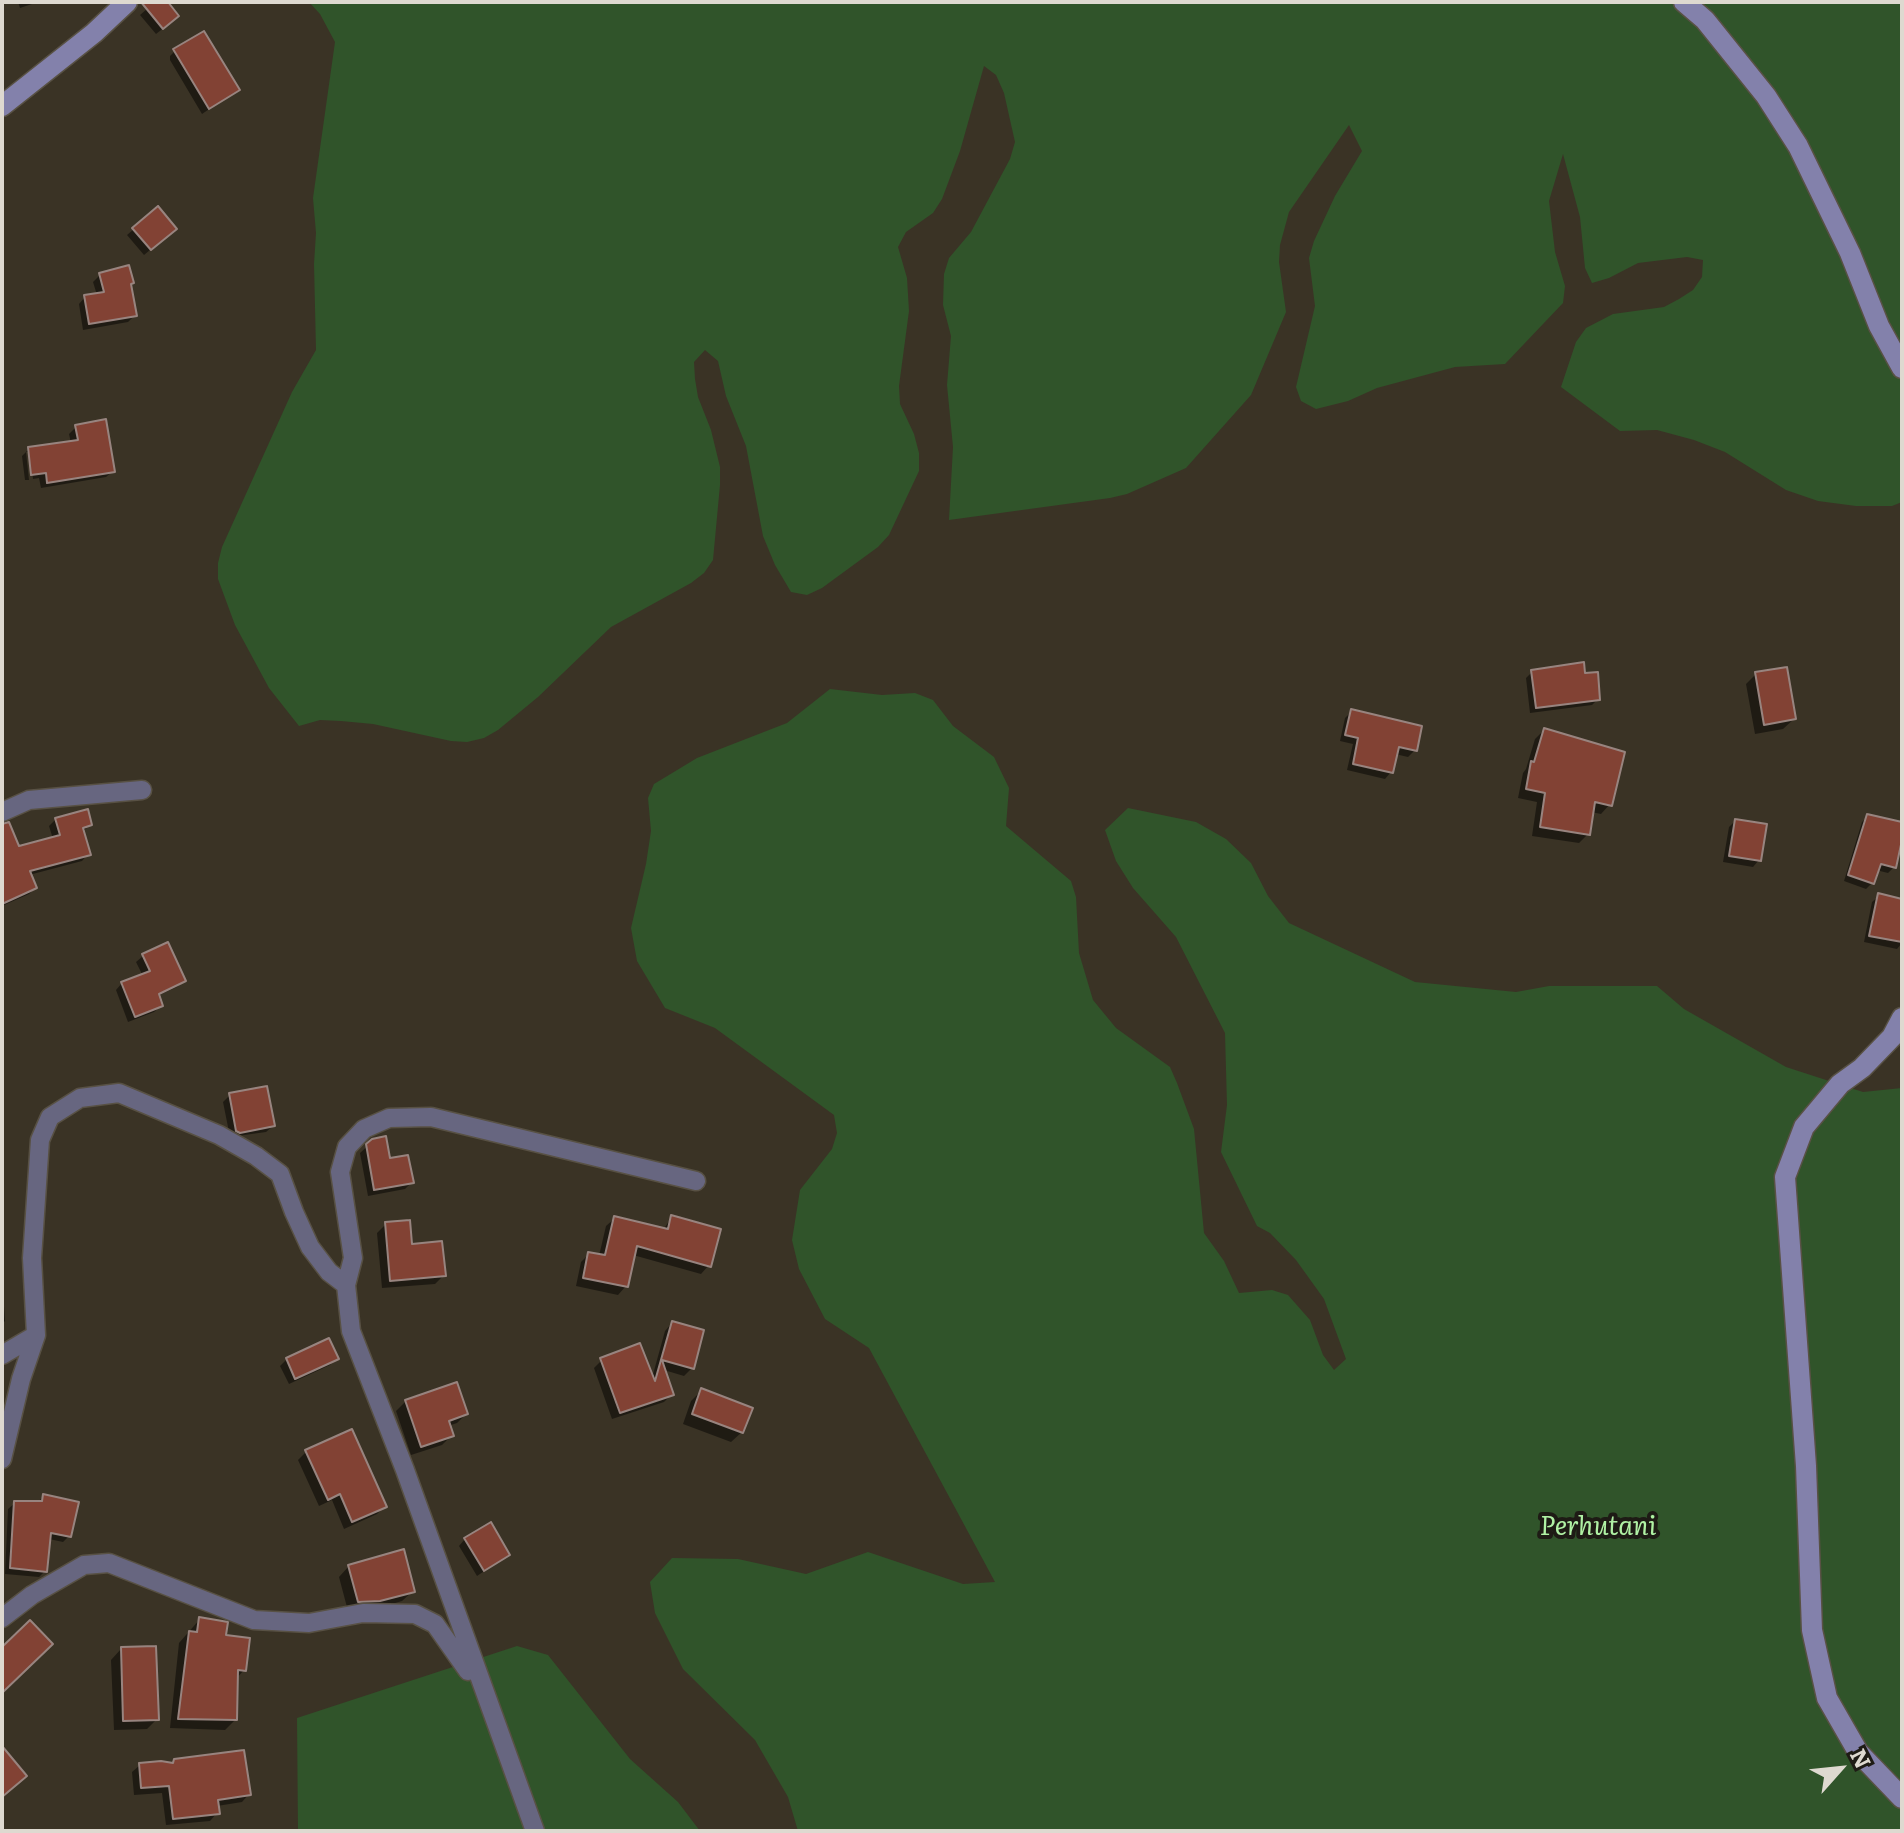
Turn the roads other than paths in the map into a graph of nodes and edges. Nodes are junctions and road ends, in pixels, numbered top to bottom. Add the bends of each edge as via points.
1 (127, 2) edge
2 (1684, 2) edge
3 (2, 106) edge
4 (1902, 368) edge
5 (142, 790) dead end
6 (2, 812) edge
7 (1902, 1018) edge
8 (696, 1181) dead end
9 (346, 1285) junction
10 (36, 1335) junction
11 (2, 1355) edge
12 (2, 1459) edge
13 (2, 1618) edge
14 (490, 1708) junction
15 (1902, 1798) edge
16 (535, 1831) edge

1 - 3 main road
2 - 4 main road via 1714,30 1798,146
5 - 6 street via 29,800
7 - 15 main road via 1892,1037 1840,1084 1804,1127 1785,1177 1812,1630 1827,1698 1858,1752
8 - 9 street via 431,1117 389,1118 364,1129 347,1147 340,1172 353,1258
9 - 10 street via 310,1247 280,1174 256,1156 119,1093 80,1098 50,1117 40,1140 32,1258
9 - 14 street via 351,1331
10 - 11 street
10 - 12 street
13 - 14 street via 84,1565 109,1563 254,1620 309,1623 363,1613 415,1614 435,1624
14 - 16 street

